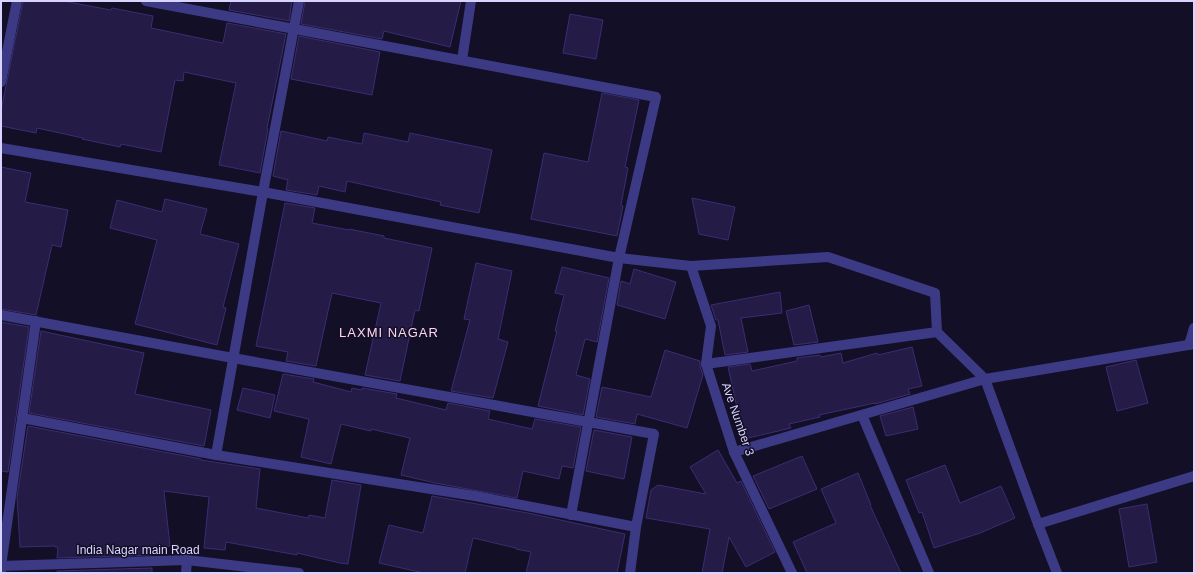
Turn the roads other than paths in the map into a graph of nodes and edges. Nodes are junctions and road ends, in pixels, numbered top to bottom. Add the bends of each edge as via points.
1 (17, 1) edge
2 (146, 1) edge
3 (300, 1) edge
4 (471, 1) edge
5 (294, 29) junction
6 (462, 60) junction
7 (1, 82) edge
8 (1, 148) edge
9 (263, 192) junction
10 (619, 258) junction
11 (691, 266) junction
12 (1, 314) edge
13 (36, 321) junction
14 (1194, 328) edge
15 (937, 332) junction
16 (1191, 345) edge
17 (233, 358) junction
18 (706, 364) junction
19 (985, 379) junction
20 (862, 415) junction
21 (22, 418) junction
22 (588, 422) junction
23 (734, 452) junction
24 (216, 455) junction
25 (1194, 476) edge
26 (571, 515) junction
27 (1038, 524) junction
28 (636, 527) junction
29 (187, 560) junction
30 (1, 566) edge
31 (1, 573) edge
32 (186, 573) edge
33 (299, 573) edge
34 (630, 573) edge
35 (792, 573) edge
36 (929, 573) edge
37 (1057, 573) edge

1 - 7 street
2 - 5 street
3 - 5 street
4 - 6 street
5 - 6 street
5 - 9 street
6 - 10 street via 656,97
8 - 9 street
9 - 10 street
9 - 17 street
10 - 11 street
10 - 22 street
11 - 15 street via 828,257 935,293
11 - 18 street, Ave Number 3 via 710,326
12 - 13 street
13 - 17 street
13 - 21 street
14 - 16 street
15 - 18 street
15 - 19 street
16 - 19 street
17 - 22 street
17 - 24 street
18 - 23 street, Ave Number 3
19 - 20 street
19 - 27 street
20 - 23 street
20 - 36 street
21 - 24 street
21 - 30 street
22 - 26 street
22 - 28 street via 654,434
23 - 35 street, Ave Number 3
24 - 26 street via 475,496
25 - 27 street
26 - 28 street
27 - 37 street
28 - 34 street
29 - 30 street, India Nagar main Road
29 - 32 street
29 - 33 street, India Nagar main Road
30 - 31 street

